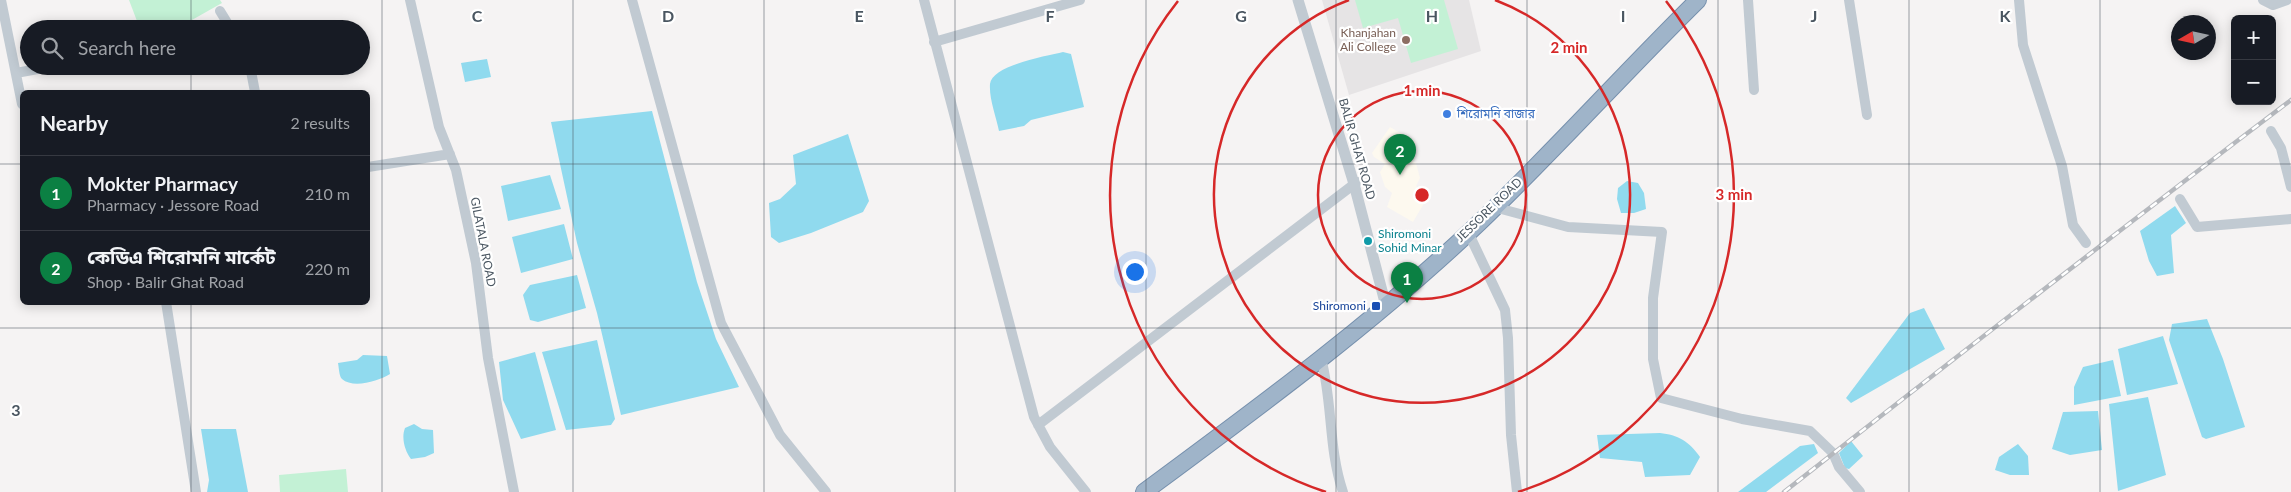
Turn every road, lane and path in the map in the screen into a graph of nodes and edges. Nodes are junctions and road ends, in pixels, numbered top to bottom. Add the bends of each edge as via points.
1 (410, 0) edge
2 (632, 0) edge
3 (924, 0) edge
4 (1080, 0) edge
5 (1300, 0) edge
6 (1698, 0) edge
7 (1748, 0) edge
8 (1849, 0) edge
9 (2019, 0) edge
10 (2263, 0) edge
11 (2287, 0) edge
12 (1, 4) edge
13 (220, 11) dead end
14 (226, 20) edge
15 (934, 42) junction
16 (20, 71) edge
17 (16, 72) junction
18 (251, 75) edge
19 (254, 90) edge
20 (1754, 90) dead end
21 (20, 93) edge
22 (1867, 115) dead end
23 (2271, 131) dead end
24 (450, 154) junction
25 (370, 167) edge
26 (1355, 183) junction
27 (2291, 187) edge
28 (2180, 199) dead end
29 (1494, 207) junction
30 (2291, 219) edge
31 (1468, 232) junction
32 (2086, 243) dead end
33 (166, 305) edge
34 (1388, 305) junction
35 (1321, 358) junction
36 (1038, 425) junction
37 (196, 492) edge
38 (514, 492) edge
39 (826, 492) edge
40 (1086, 492) edge
41 (1144, 492) edge
42 (1343, 492) edge
43 (1518, 492) edge
44 (1860, 492) edge

1 - 24 street, GILATALA ROAD via 439,127
2 - 39 street via 721,323 780,434
3 - 15 street
4 - 15 street
5 - 26 street, BALIR GHAT ROAD
6 - 29 highway, JESSORE ROAD
7 - 20 street
8 - 22 street
9 - 32 street via 2024,45 2062,166 2073,225
10 - 11 street via 2273,5
12 - 17 street
13 - 14 street
15 - 36 street via 1017,360
16 - 17 street
17 - 21 street
18 - 19 street
23 - 27 street via 2281,148
24 - 25 street
24 - 38 street, GILATALA ROAD via 476,263 488,358
26 - 34 street, BALIR GHAT ROAD
26 - 36 street
28 - 30 street via 2197,227
29 - 31 highway, JESSORE ROAD
29 - 44 street via 1568,227 1662,232 1652,298 1653,359 1661,398 1742,419 1810,431 1833,453 1839,467
31 - 34 highway, JESSORE ROAD
31 - 43 street via 1505,310 1511,435
33 - 37 street
34 - 35 highway, JESSORE ROAD
35 - 41 highway, JESSORE ROAD
35 - 42 street via 1329,395 1332,450
36 - 40 street via 1050,447

